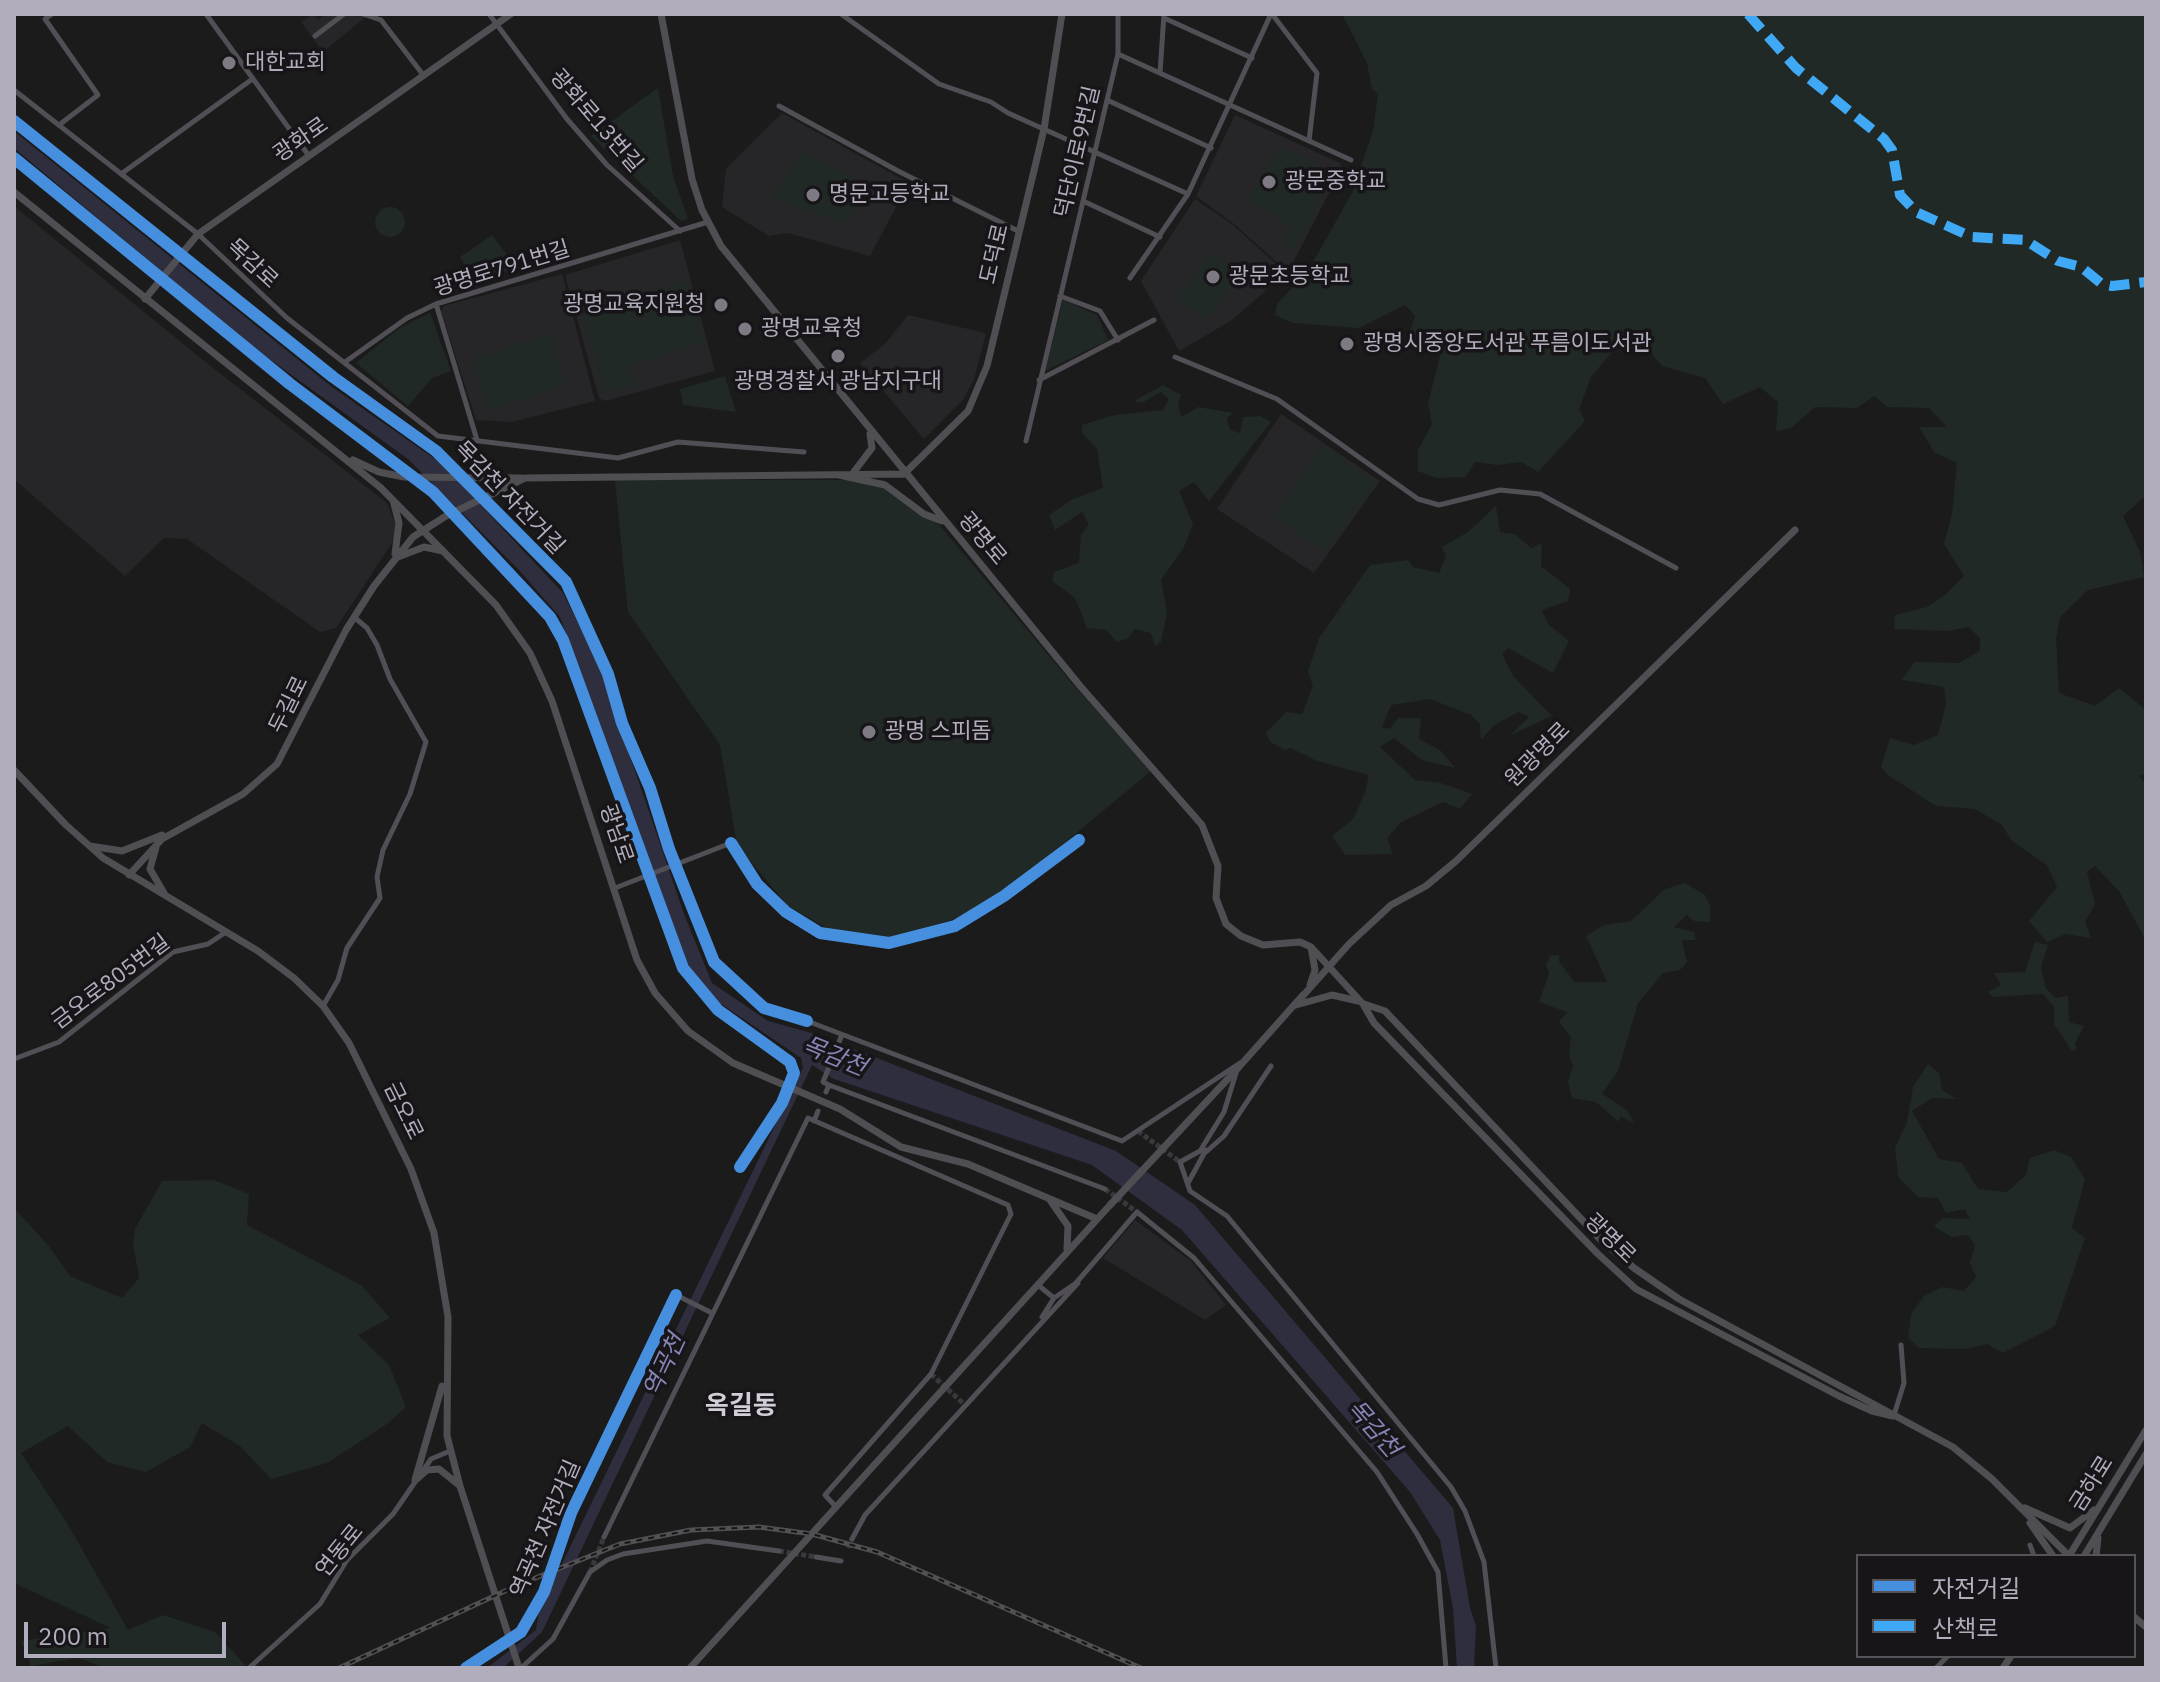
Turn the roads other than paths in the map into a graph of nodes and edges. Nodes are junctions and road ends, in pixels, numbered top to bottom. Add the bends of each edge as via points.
1 (52, 14) edge
2 (206, 14) edge
3 (344, 14) edge
4 (363, 14) edge
5 (489, 14) edge
6 (511, 14) edge
7 (661, 14) edge
8 (841, 14) edge
9 (1062, 14) edge
10 (1118, 14) edge
11 (1272, 14) edge
12 (1164, 16) edge
13 (497, 24) junction
14 (315, 36) dead end
15 (1118, 54) junction
16 (1252, 58) junction
17 (1160, 74) junction
18 (424, 76) junction
19 (251, 80) junction
20 (14, 90) edge
21 (1107, 100) junction
22 (779, 106) dead end
23 (1230, 107) junction
24 (59, 125) junction
25 (1044, 129) junction
26 (1309, 141) junction
27 (1211, 148) junction
28 (1094, 150) junction
29 (309, 156) junction
30 (1351, 160) dead end
31 (121, 174) junction
32 (14, 192) edge
33 (1188, 194) junction
34 (1083, 201) junction
35 (708, 222) junction
36 (680, 231) junction
37 (1018, 231) junction
38 (198, 234) junction
39 (1160, 237) junction
40 (1130, 278) dead end
41 (1060, 296) junction
42 (145, 299) junction
43 (436, 304) junction
44 (1154, 320) dead end
45 (1118, 340) junction
46 (1175, 357) dead end
47 (345, 362) junction
48 (1039, 380) junction
49 (868, 428) junction
50 (477, 440) junction
51 (1026, 441) dead end
52 (337, 452) junction
53 (804, 452) dead end
54 (853, 473) junction
55 (837, 474) junction
56 (904, 474) junction
57 (525, 478) junction
58 (392, 498) junction
59 (944, 522) junction
60 (423, 528) junction
61 (1795, 530) dead end
62 (447, 553) junction
63 (393, 560) junction
64 (1676, 568) dead end
65 (354, 617) junction
66 (14, 770) edge
67 (186, 824) junction
68 (162, 839) junction
69 (731, 843) dead end
70 (88, 845) junction
71 (129, 875) junction
72 (615, 888) junction
73 (168, 898) junction
74 (226, 932) junction
75 (1311, 947) junction
76 (1330, 967) junction
77 (1301, 998) junction
78 (1361, 1002) junction
79 (323, 1006) junction
80 (1294, 1006) junction
81 (807, 1021) dead end
82 (841, 1037) junction
83 (1247, 1058) junction
84 (14, 1059) edge
85 (1271, 1066) dead end
86 (1238, 1068) junction
87 (818, 1111) dead end
88 (814, 1121) junction
89 (1205, 1143) junction
90 (1206, 1152) junction
91 (1188, 1184) junction
92 (1105, 1189) tunnel mouth
93 (1049, 1199) junction
94 (1097, 1219) junction
95 (1065, 1255) junction
96 (1085, 1272) junction
97 (1038, 1285) junction
98 (676, 1295) dead end
99 (1054, 1298) junction
100 (712, 1313) junction
101 (1037, 1325) junction
102 (1901, 1345) dead end
103 (447, 1368) junction
104 (1893, 1416) junction
105 (2146, 1430) edge
106 (450, 1451) junction
107 (2146, 1454) edge
108 (415, 1480) junction
109 (460, 1486) junction
110 (2017, 1505) junction
111 (2099, 1506) junction
112 (836, 1507) junction
113 (2101, 1527) junction
114 (604, 1537) tunnel mouth
115 (852, 1539) tunnel mouth
116 (2030, 1545) dead end
117 (779, 1551) tunnel mouth
118 (2033, 1554) edge
119 (2052, 1554) edge
120 (2067, 1554) edge
121 (2070, 1554) edge
122 (2085, 1554) edge
123 (2096, 1554) edge
124 (816, 1557) tunnel mouth
125 (841, 1561) dead end
126 (519, 1667) edge
127 (249, 1668) edge
128 (690, 1668) edge
129 (1446, 1668) edge
130 (1496, 1668) edge

1 - 24 street via 45,19 98,95
2 - 19 street
3 - 14 street
4 - 18 street via 385,23
5 - 13 street
6 - 13 main road, 광화로
7 - 35 main road, 광명로 via 692,179
8 - 25 street via 920,73
9 - 25 main road, 도덕로
10 - 15 street, 덕단이로9번길
11 - 16 street
11 - 26 street via 1317,73
12 - 16 street
12 - 17 street
13 - 18 main road, 광화로
13 - 36 street, 광화로13번길 via 607,165
15 - 17 street
15 - 21 street, 덕단이로9번길
16 - 23 street
17 - 23 street
18 - 29 main road, 광화로
19 - 29 street
19 - 31 street
20 - 24 street, 목감로
21 - 27 street
21 - 28 street, 덕단이로9번길
22 - 37 street
23 - 26 street
23 - 27 street
24 - 31 street, 목감로
25 - 28 street
25 - 37 main road, 도덕로
26 - 30 street
27 - 33 street
28 - 33 street
28 - 34 street, 덕단이로9번길
29 - 38 main road, 광화로
31 - 38 street, 목감로
32 - 42 main road, 광남로
33 - 39 street
34 - 39 street
34 - 41 street, 덕단이로9번길
35 - 36 street, 광명로791번길
35 - 49 main road, 광명로 via 736,269
36 - 43 street, 광명로791번길
37 - 56 main road, 도덕로 via 976,396 958,423
38 - 42 main road, 광화로
38 - 47 street, 목감로 via 287,318
39 - 40 street
41 - 45 street via 1100,311
41 - 48 street, 덕단이로9번길
42 - 52 main road, 광남로
43 - 47 street, 광명로791번길
43 - 50 street
44 - 45 street
45 - 48 street
46 - 64 street via 1277,399 1418,499 1439,505 1500,490 1540,494
47 - 50 street, 목감로 via 438,436
48 - 51 street, 덕단이로9번길
49 - 54 main road via 872,448
49 - 56 main road, 광명로
50 - 53 street, 목감로 via 618,458 678,442
52 - 57 main road via 390,475
52 - 58 main road, 광남로
54 - 55 main road
54 - 56 main road
55 - 57 main road
55 - 59 main road via 885,485
56 - 59 main road, 광명로
57 - 60 main road, 두길로
58 - 60 main road, 광남로
58 - 63 main road via 400,532
59 - 75 main road, 광명로 via 1202,825 1218,866 1216,898 1226,924 1263,945 1300,942
60 - 62 main road, 광남로
60 - 63 main road, 두길로
61 - 76 main road, 원광명로 via 1456,861 1391,905
62 - 63 main road via 424,547
62 - 72 main road, 광남로 via 496,605 537,665
63 - 65 main road, 두길로
65 - 67 main road, 두길로 via 277,764 243,794
65 - 79 street via 377,645 426,742 410,794 383,850 377,877 380,898 347,948
66 - 70 main road, 금오로
67 - 68 main road, 두길로
67 - 70 main road via 122,851
68 - 71 main road, 두길로
68 - 73 main road via 150,869
69 - 72 street
70 - 71 main road, 금오로
71 - 73 main road, 금오로
72 - 93 main road, 광남로 via 637,960 671,1014 713,1051 840,1109 901,1147 968,1164
73 - 74 main road, 금오로
74 - 79 main road, 금오로 via 279,966
74 - 84 street, 금오로805번길 via 208,944 173,952 59,1042
75 - 76 main road, 광명로
75 - 77 main road via 1315,970
76 - 77 main road, 원광명로
76 - 78 main road, 광명로
77 - 80 main road, 원광명로
78 - 80 main road via 1332,995
78 - 104 main road, 광명로 via 1385,1011 1601,1240 1634,1268 1679,1299
78 - 104 main road, 광명로 via 1374,1023 1636,1289 1839,1396
79 - 103 main road, 금오로 via 364,1071 426,1206 446,1287
80 - 83 main road, 원광명로
81 - 82 street
82 - 83 street via 1122,1141
82 - 92 street via 826,1086
83 - 86 main road, 원광명로
85 - 90 street via 1224,1136
86 - 89 street via 1224,1112
86 - 94 main road, 원광명로, bridge
87 - 88 street
88 - 100 street via 808,1118
88 - 112 street via 1008,1205 1011,1214 931,1374 825,1495
89 - 90 street
89 - 91 street via 1180,1162
90 - 91 street
91 - 130 street via 1262,1255 1451,1487 1484,1562
93 - 94 main road
93 - 95 main road via 1068,1226
94 - 95 main road, 원광명로
95 - 97 main road, 원광명로
96 - 99 street
96 - 101 street
96 - 129 street via 1137,1212 1194,1258 1377,1472 1417,1534 1438,1572
97 - 99 street
97 - 112 main road, 원광명로
98 - 100 street
99 - 101 street
100 - 114 street
101 - 115 street via 865,1515
102 - 104 street via 1904,1383
103 - 106 main road, 금오로
103 - 108 main road
104 - 110 main road, 광명로 via 1953,1447
105 - 111 main road, 금하로
106 - 108 street, 연동로 via 431,1459
106 - 109 main road, 금오로
107 - 113 main road, 금하로
108 - 109 main road via 427,1470 439,1469
108 - 127 street, 연동로 via 393,1514 347,1560 320,1604
109 - 126 main road, 금오로
110 - 111 main road via 2070,1528
110 - 119 main road
110 - 120 main road, 광명로
111 - 121 main road, 금하로
112 - 128 main road, 원광명로
113 - 122 main road, 금하로
113 - 123 main road
116 - 118 street
117 - 126 street via 707,1541 607,1560 590,1572 553,1639
124 - 125 street

